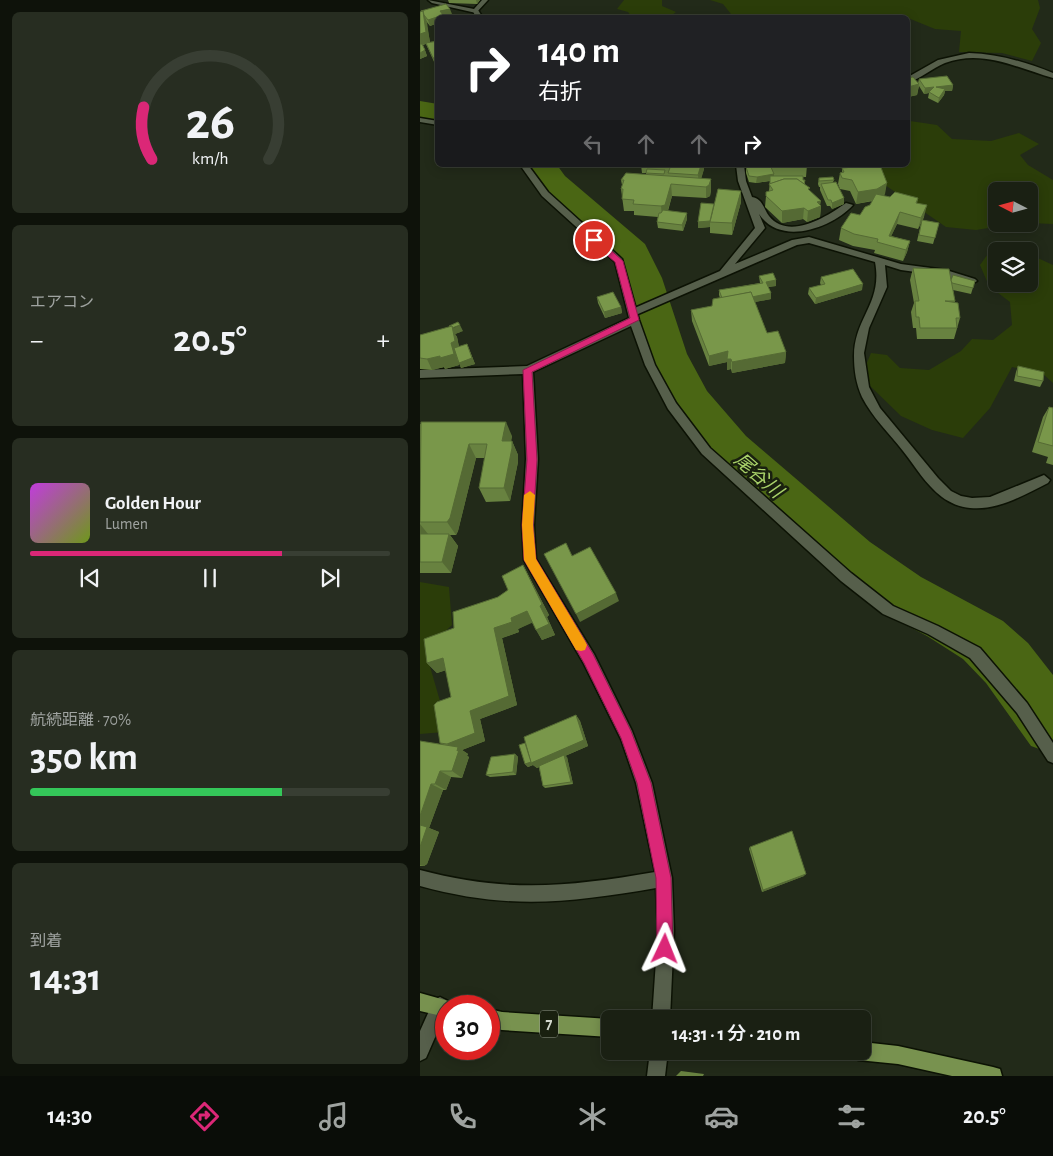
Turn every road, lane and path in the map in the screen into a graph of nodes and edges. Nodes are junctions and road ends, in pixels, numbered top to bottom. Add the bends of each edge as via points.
1 (431, 0) edge
2 (485, 0) edge
3 (478, 14) edge
4 (1053, 76) edge
5 (910, 79) edge
6 (420, 120) edge
7 (435, 122) edge
8 (525, 167) edge
9 (740, 167) edge
10 (748, 196) junction
11 (849, 205) dead end
12 (878, 261) junction
13 (723, 274) junction
14 (972, 281) edge
15 (634, 316) junction
16 (528, 370) junction
17 (420, 374) edge
18 (1044, 480) dead end
19 (1053, 756) edge
20 (420, 878) edge
21 (664, 878) junction
22 (420, 1002) edge
23 (435, 1005) edge
24 (662, 1010) edge
25 (500, 1021) edge
26 (435, 1023) edge
27 (601, 1027) edge
28 (420, 1052) edge
29 (871, 1052) edge
30 (658, 1060) edge
31 (656, 1076) edge
32 (993, 1076) edge

1 - 3 street
2 - 3 street
4 - 5 street via 1017,62 971,56 942,61
6 - 7 street
8 - 15 street via 545,194 619,261
9 - 10 street
10 - 11 street via 759,204 768,220 789,227 821,224
10 - 13 street via 760,228
12 - 13 street via 810,240 795,242
12 - 14 street
12 - 18 street via 883,289 859,337 859,356 861,379 868,398 884,420 933,482 958,501 990,502
13 - 15 street
15 - 16 street
15 - 19 street via 650,365 672,406 706,450 846,577 888,610 975,653 1022,708
16 - 17 street
16 - 21 street via 532,460 528,525 530,560 589,658 627,736 644,783
20 - 21 street via 482,893 535,897 588,892
21 - 24 street via 666,931
22 - 23 main road
25 - 27 main road, 7
26 - 28 street
29 - 32 main road
30 - 31 street

